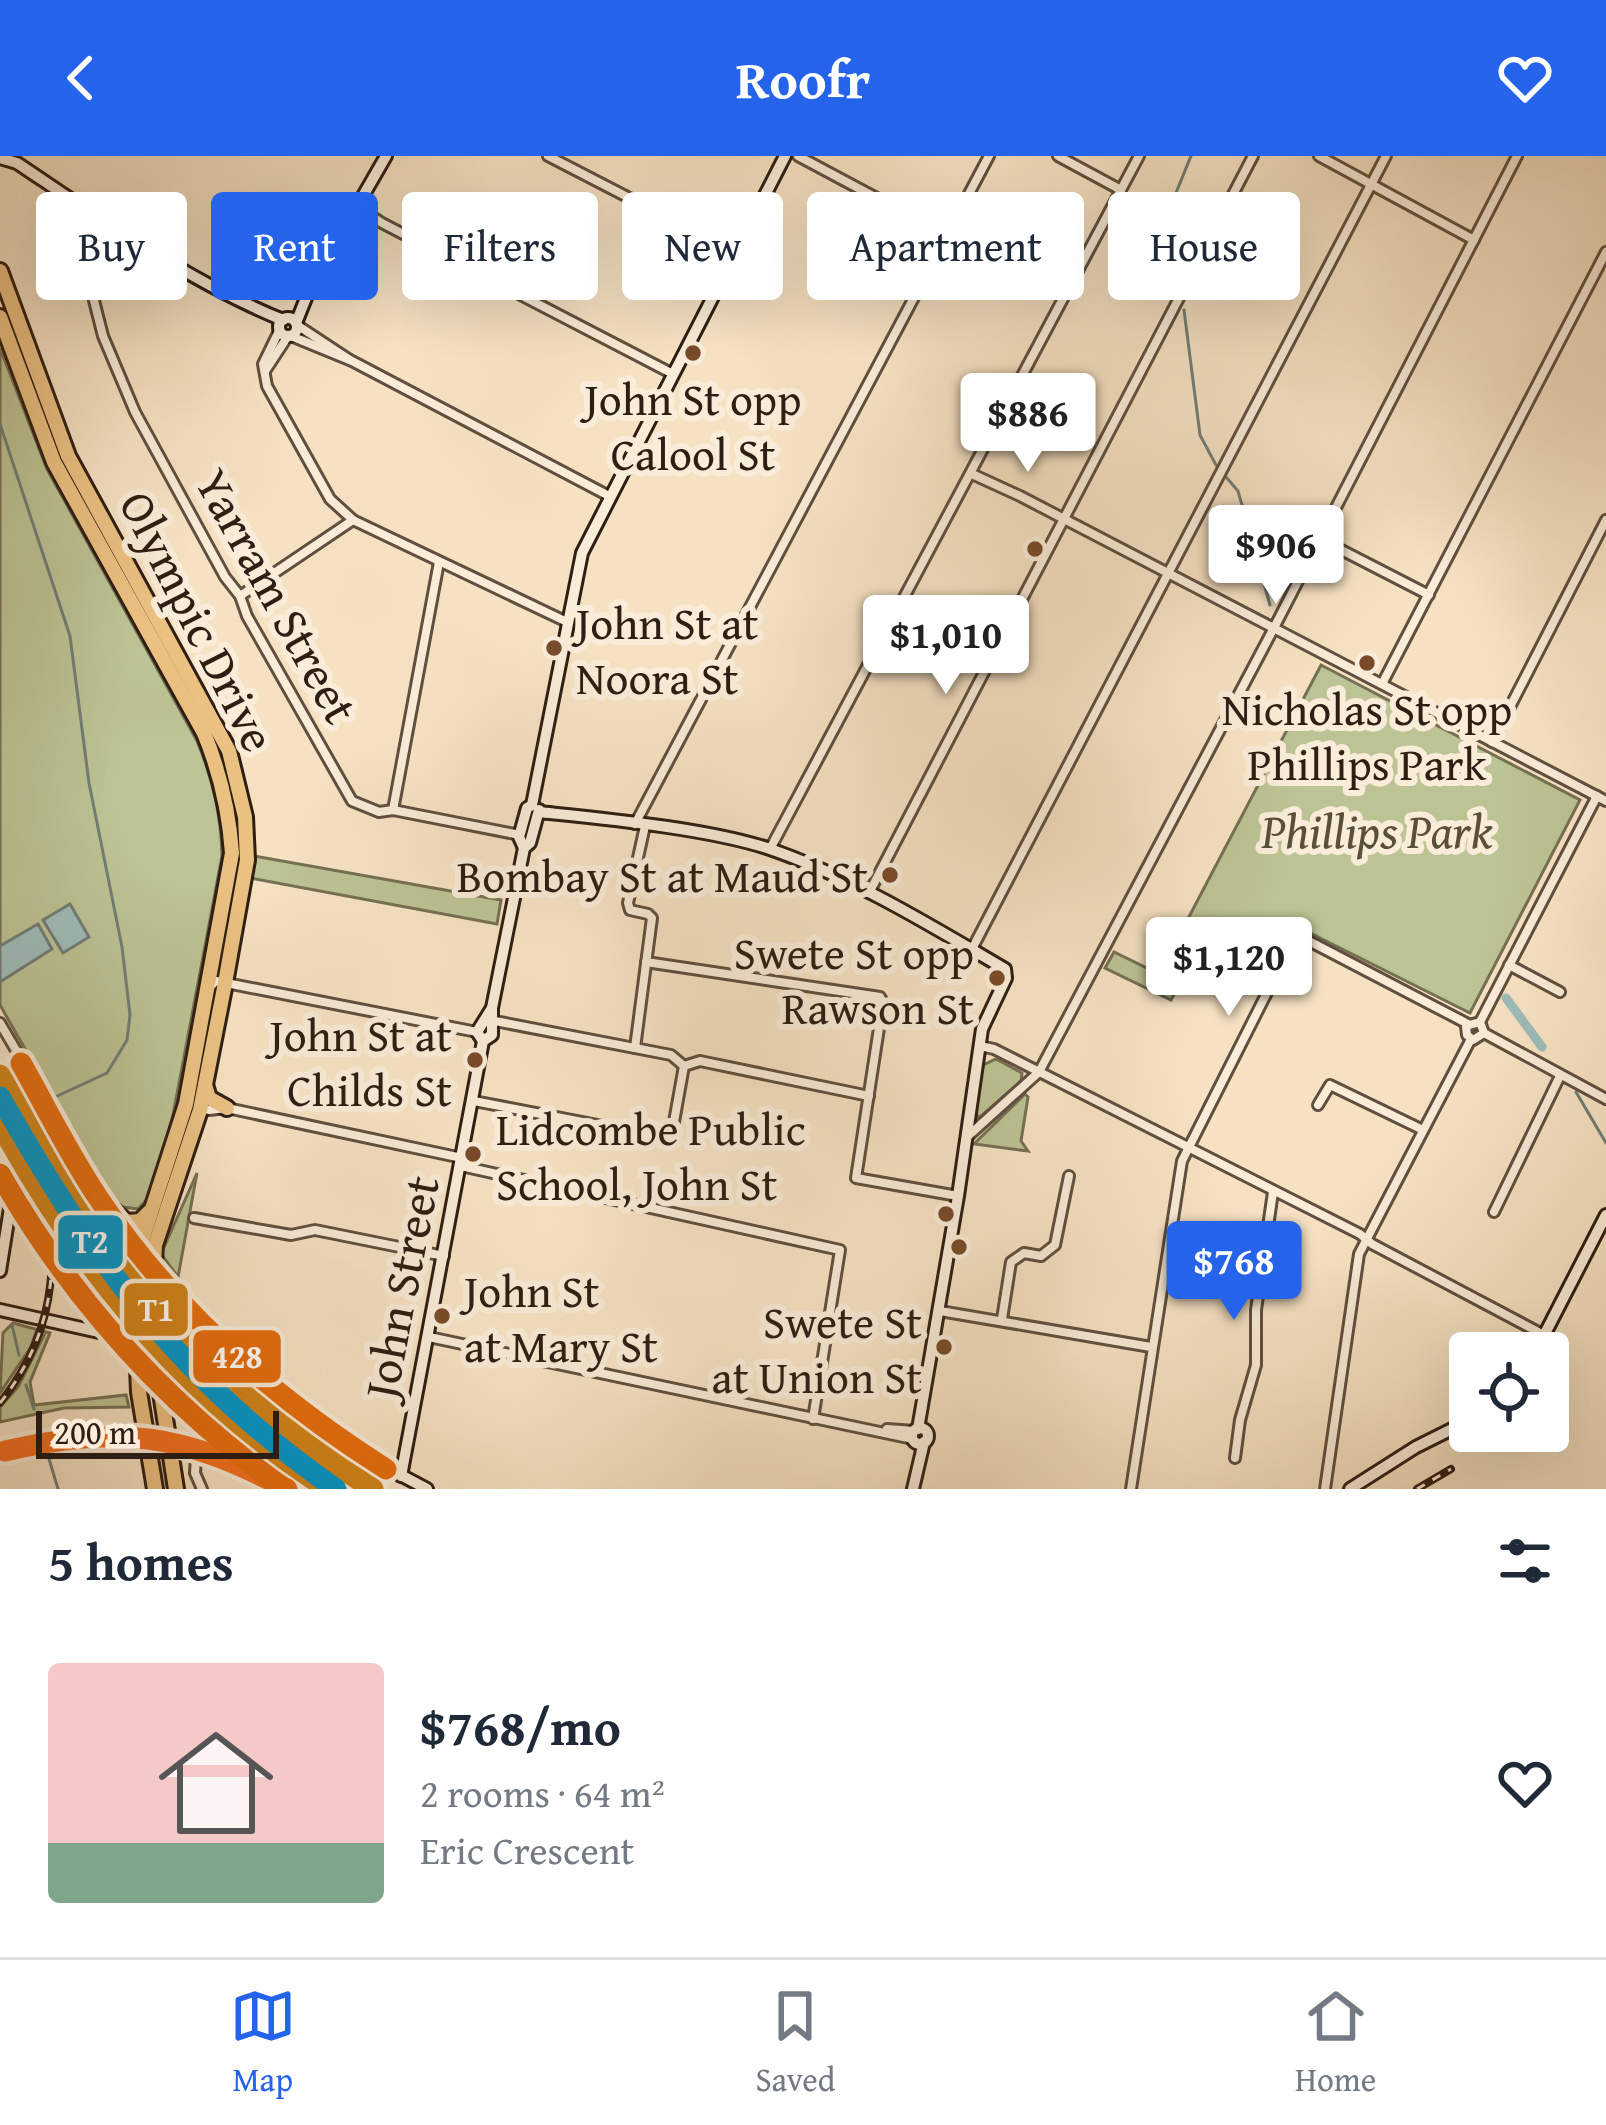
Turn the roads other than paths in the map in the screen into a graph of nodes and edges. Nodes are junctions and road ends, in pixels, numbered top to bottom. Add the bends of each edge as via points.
1 (386, 156) edge
2 (548, 156) edge
3 (785, 156) edge
4 (798, 156) edge
5 (989, 156) edge
6 (1058, 156) edge
7 (1139, 156) edge
8 (1253, 156) edge
9 (1318, 156) edge
10 (1386, 156) edge
11 (1517, 156) edge
12 (0, 158) edge
13 (14, 160) edge
14 (1371, 184) junction
15 (1121, 190) junction
16 (61, 192) edge
17 (365, 192) edge
18 (766, 192) edge
19 (865, 192) edge
20 (969, 192) edge
21 (622, 194) edge
22 (378, 221) edge
23 (378, 222) edge
24 (382, 224) junction
25 (1474, 240) junction
26 (1606, 252) edge
27 (187, 269) edge
28 (0, 271) edge
29 (95, 300) edge
30 (303, 300) edge
31 (709, 300) edge
32 (912, 300) edge
33 (0, 316) edge
34 (288, 327) junction
35 (671, 373) junction
36 (972, 474) junction
37 (609, 496) junction
38 (1064, 519) junction
39 (353, 520) junction
40 (1606, 520) edge
41 (1320, 539) junction
42 (439, 562) junction
43 (1168, 575) junction
44 (1429, 595) junction
45 (239, 596) junction
46 (567, 622) junction
47 (1273, 630) junction
48 (1382, 684) junction
49 (1492, 742) junction
50 (1606, 788) edge
51 (1601, 798) edge
52 (536, 809) junction
53 (393, 810) junction
54 (639, 826) junction
55 (522, 841) junction
56 (770, 849) junction
57 (868, 894) junction
58 (971, 949) junction
59 (646, 962) junction
60 (1509, 965) junction
61 (225, 983) junction
62 (208, 989) junction
63 (1560, 992) dead end
64 (1480, 1022) junction
65 (0, 1024) edge
66 (1468, 1024) junction
67 (487, 1027) junction
68 (1484, 1033) junction
69 (1471, 1039) junction
70 (979, 1046) junction
71 (634, 1048) junction
72 (684, 1066) junction
73 (1039, 1072) junction
74 (1560, 1076) junction
75 (205, 1085) junction
76 (869, 1096) junction
77 (1606, 1099) edge
78 (474, 1100) junction
79 (1318, 1106) dead end
80 (226, 1108) junction
81 (209, 1110) dead end
82 (1423, 1130) junction
83 (967, 1137) junction
84 (1187, 1147) junction
85 (461, 1162) junction
86 (1070, 1176) dead end
87 (0, 1179) edge
88 (1273, 1192) junction
89 (958, 1196) junction
90 (107, 1205) junction
91 (152, 1208) junction
92 (1494, 1212) dead end
93 (1606, 1215) edge
94 (194, 1217) dead end
95 (1365, 1240) junction
96 (156, 1241) junction
97 (140, 1251) junction
98 (444, 1256) junction
99 (152, 1267) junction
100 (0, 1271) edge
101 (138, 1282) tunnel mouth
102 (186, 1303) junction
103 (0, 1310) edge
104 (940, 1311) junction
105 (136, 1319) tunnel mouth
106 (1002, 1319) junction
107 (1540, 1332) edge
108 (1545, 1332) edge
109 (152, 1335) tunnel mouth
110 (429, 1337) junction
111 (135, 1340) junction
112 (1151, 1347) junction
113 (813, 1419) junction
114 (1449, 1431) edge
115 (918, 1436) junction
116 (216, 1456) dead end
117 (1235, 1458) dead end
118 (401, 1476) junction
119 (274, 1479) dead end
120 (154, 1489) edge
121 (176, 1489) edge
122 (202, 1489) edge
123 (289, 1489) edge
124 (428, 1489) edge
125 (913, 1489) edge
126 (1131, 1489) edge
127 (1324, 1489) edge
128 (1350, 1489) edge

1 - 17 street
2 - 21 street
3 - 18 street
4 - 19 street
5 - 20 street
6 - 15 street
7 - 15 street
8 - 38 street
9 - 14 street
10 - 14 street
11 - 25 street
12 - 13 street
13 - 16 street
14 - 25 street
14 - 43 street
15 - 36 street
22 - 24 street
23 - 24 street
24 - 35 street
25 - 41 street
26 - 44 street
27 - 34 street
28 - 61 highway, Olympic Drive via 68,456 229,751 247,860
29 - 45 street, Yarram Street via 135,412
30 - 34 street
31 - 35 street
32 - 54 street
33 - 62 highway, Olympic Drive via 54,462 216,763 232,854
34 - 37 street
34 - 39 street via 264,372 266,386 330,499
35 - 37 street
36 - 38 street
36 - 56 street
37 - 46 street via 582,553
38 - 43 street
38 - 57 street
39 - 42 street
39 - 45 street
40 - 49 street
41 - 44 street
41 - 47 street
42 - 46 street
42 - 53 street
43 - 47 street
43 - 58 street
44 - 48 street
45 - 53 street, Yarram Street via 342,789 359,806
46 - 52 street
47 - 48 street
47 - 73 street
48 - 49 street
49 - 51 street
50 - 51 street
51 - 60 street
52 - 54 street
52 - 55 street, John Street via 527,808
53 - 55 street, Yarram Street
54 - 56 street
54 - 59 street via 628,907 651,916
55 - 67 street, John Street
56 - 57 street
57 - 58 street
58 - 70 street via 1005,969 1006,978
59 - 71 street
59 - 76 street via 880,998
60 - 63 street
60 - 64 street
61 - 62 street
61 - 67 street
61 - 75 highway, Olympic Drive
62 - 91 highway, Olympic Drive via 186,1104
64 - 66 street
64 - 68 street
65 - 90 street
66 - 69 street
66 - 84 street via 1297,940
67 - 71 street
67 - 78 street, John Street
68 - 69 street
68 - 74 street
69 - 82 street
70 - 73 street
70 - 83 street
71 - 72 street
72 - 76 street via 700,1061
72 - 78 street via 665,1138
73 - 83 street
73 - 84 street
74 - 77 street
74 - 92 street
75 - 80 highway via 208,1098
75 - 96 highway, Olympic Drive
76 - 89 street via 856,1178
78 - 85 street, John Street
79 - 82 street via 1330,1085
80 - 81 street
80 - 85 street
82 - 95 street
83 - 89 street
84 - 88 street
84 - 112 street
85 - 98 street, John Street
85 - 113 street via 840,1250
86 - 106 street via 1055,1245 1011,1262
87 - 100 street via 11,1202
88 - 95 street
88 - 117 street via 1256,1365
89 - 104 street
90 - 91 highway via 135,1223
90 - 97 street
91 - 97 highway, Olympic Drive
93 - 108 street
94 - 98 street
95 - 107 street
95 - 127 street
96 - 97 highway
96 - 99 highway, Olympic Drive
97 - 99 highway
97 - 101 highway, Olympic Drive
98 - 110 street, John Street
99 - 102 street
99 - 102 highway, Olympic Drive via 155,1303
102 - 118 street via 278,1387
103 - 111 street
104 - 106 street
104 - 115 street
105 - 111 highway
106 - 112 street
109 - 121 highway
110 - 113 street
110 - 118 street, John Street
111 - 120 highway
112 - 126 street
113 - 115 street
114 - 128 street
115 - 125 street
116 - 122 street via 197,1454
118 - 124 street
119 - 123 street

